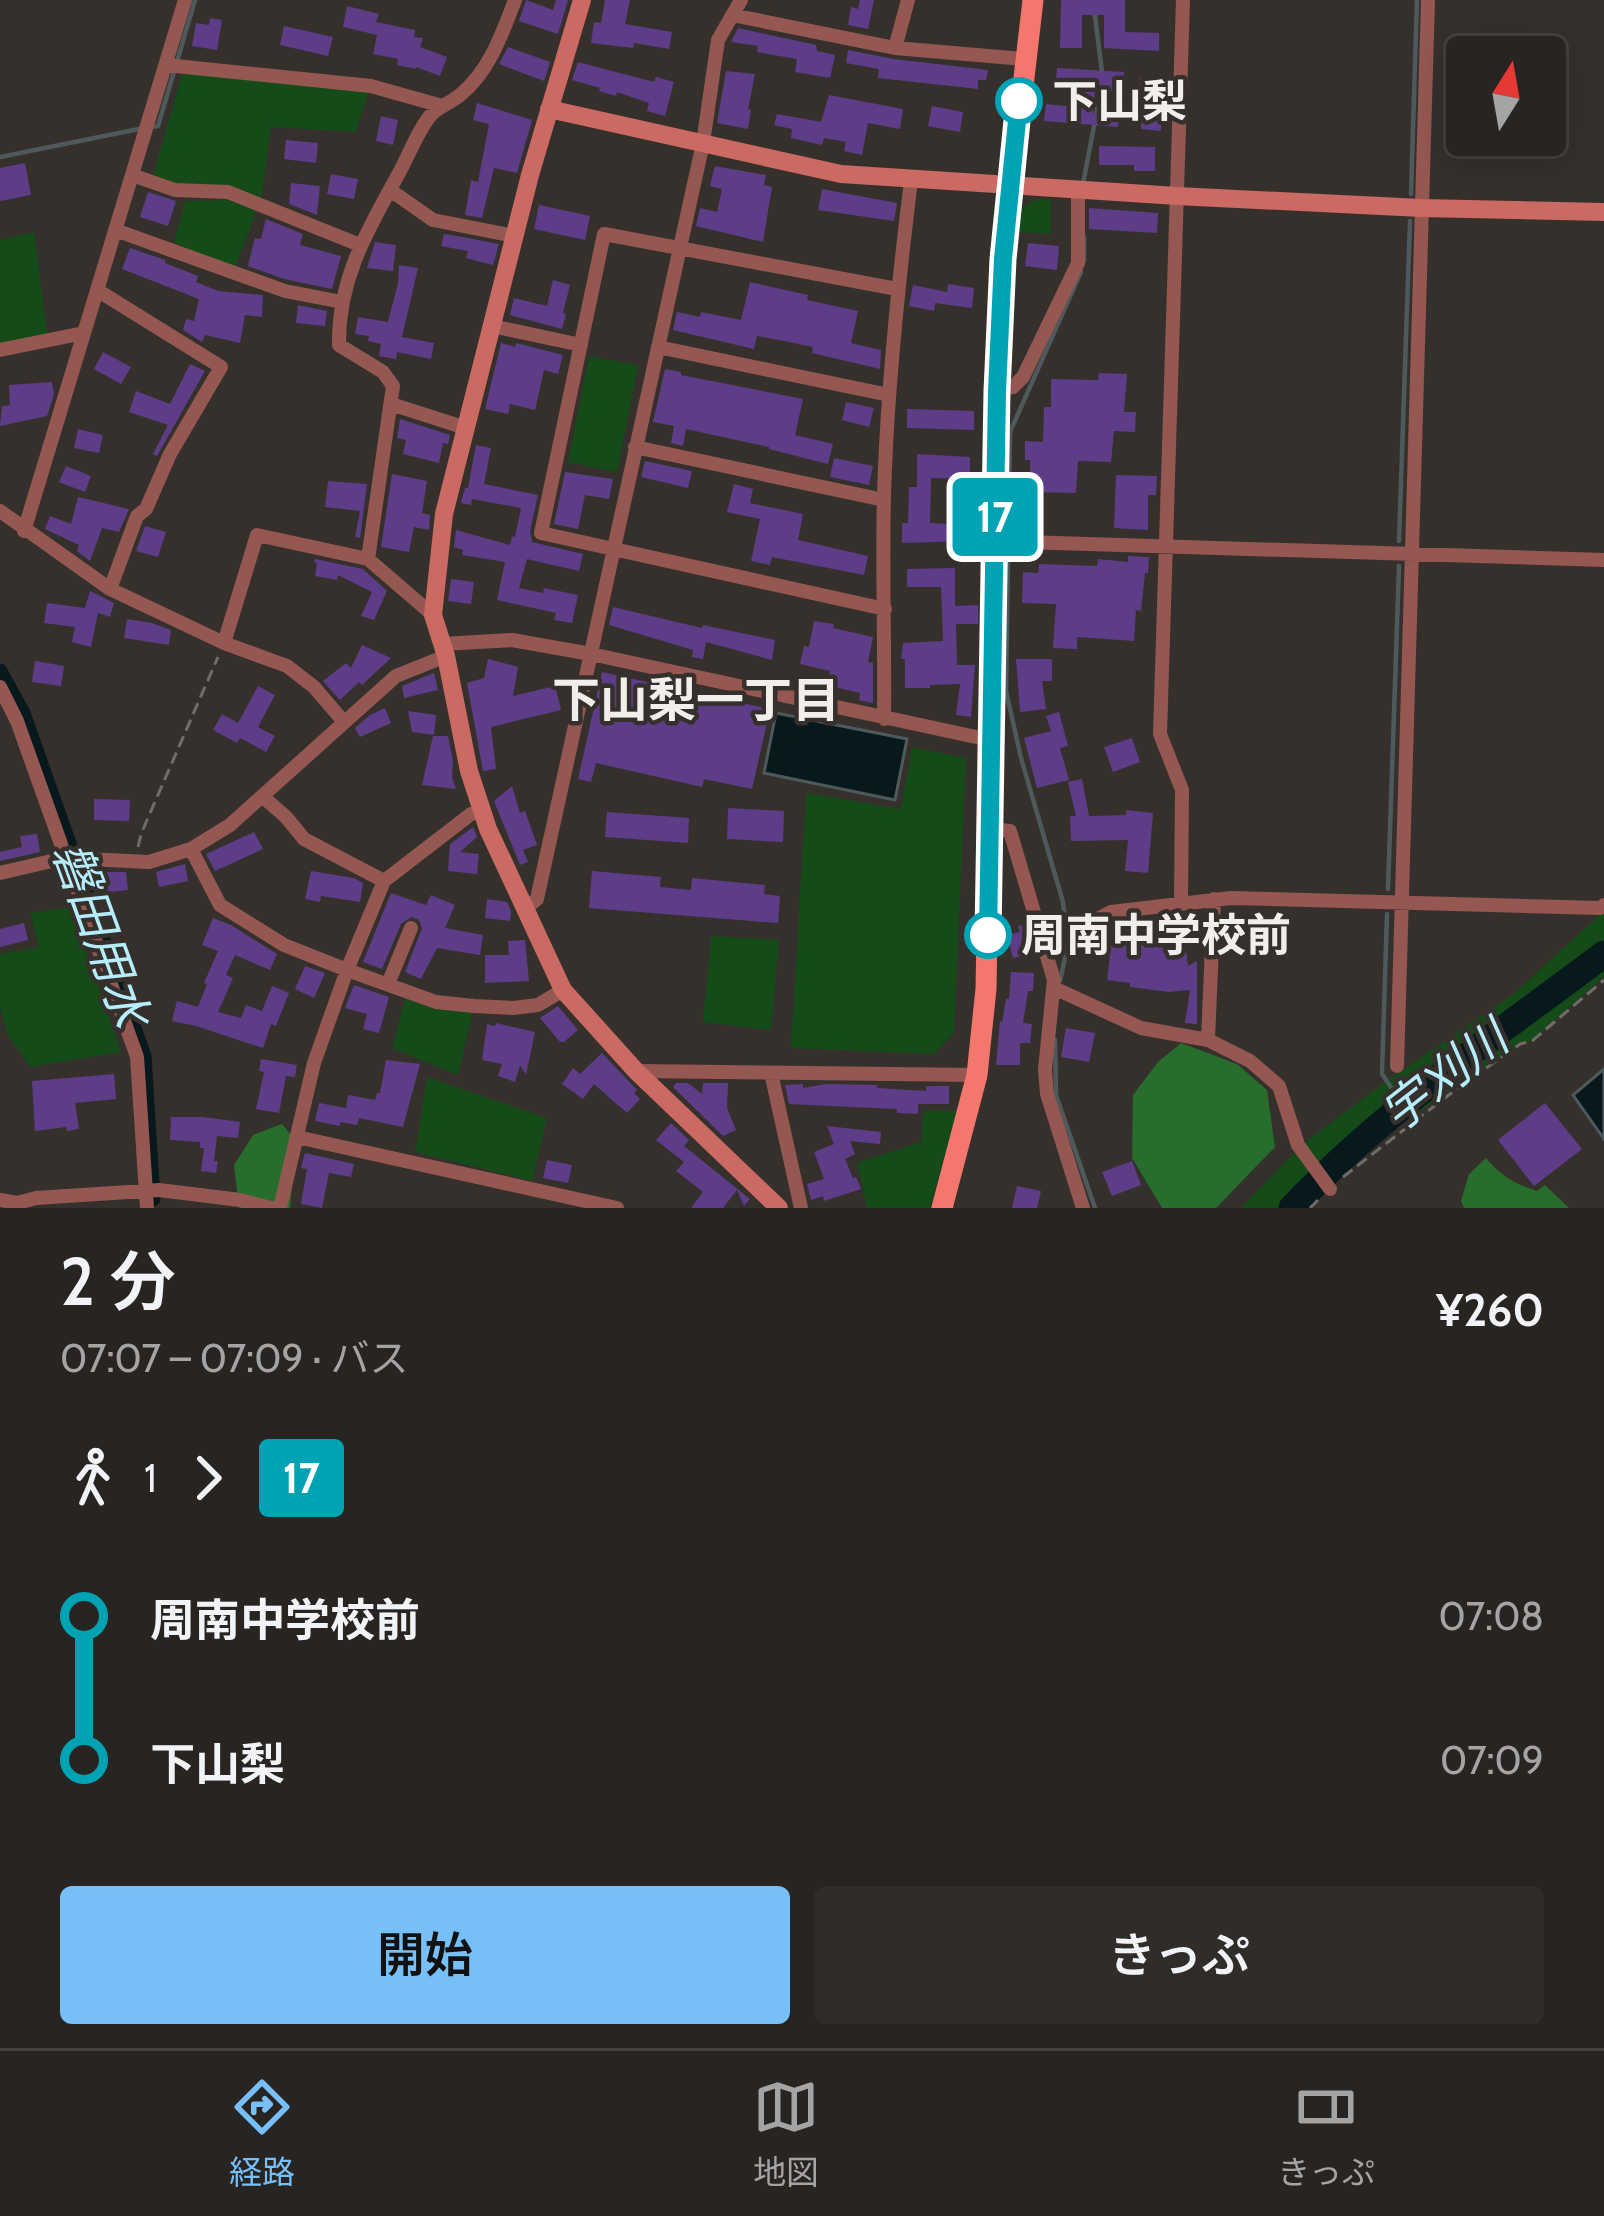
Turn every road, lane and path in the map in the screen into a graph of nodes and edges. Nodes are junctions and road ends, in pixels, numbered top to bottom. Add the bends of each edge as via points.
1 (185, 0) edge
2 (515, 0) edge
3 (582, 0) edge
4 (742, 0) edge
5 (908, 0) edge
6 (1033, 0) edge
7 (1183, 0) edge
8 (1429, 0) edge
9 (732, 15) junction
10 (896, 47) junction
11 (1024, 59) junction
12 (166, 65) junction
13 (442, 106) junction
14 (549, 109) junction
15 (703, 143) junction
16 (132, 176) junction
17 (911, 181) junction
18 (1010, 185) junction
19 (390, 190) junction
20 (1083, 190) junction
21 (1177, 196) junction
22 (1421, 208) junction
23 (1604, 212) edge
24 (115, 230) junction
25 (515, 236) junction
26 (360, 245) junction
27 (680, 249) junction
28 (897, 289) junction
29 (97, 290) junction
30 (342, 302) junction
31 (492, 326) junction
32 (84, 333) junction
33 (581, 345) junction
34 (658, 347) junction
35 (0, 350) edge
36 (997, 391) junction
37 (889, 395) junction
38 (391, 404) junction
39 (466, 428) junction
40 (635, 447) junction
41 (884, 500) junction
42 (0, 512) edge
43 (24, 531) junction
44 (994, 541) junction
45 (1167, 546) junction
46 (612, 547) junction
47 (1412, 554) junction
48 (368, 559) junction
49 (1604, 560) edge
50 (110, 589) junction
51 (885, 609) junction
52 (433, 615) junction
53 (224, 644) junction
54 (444, 650) junction
55 (592, 654) junction
56 (0, 687) edge
57 (884, 718) junction
58 (344, 722) junction
59 (990, 740) junction
60 (262, 796) junction
61 (482, 811) junction
62 (990, 829) junction
63 (191, 849) junction
64 (65, 857) junction
65 (135, 861) junction
66 (0, 873) edge
67 (384, 881) junction
68 (1214, 899) junction
69 (1181, 902) junction
70 (1403, 902) junction
71 (1604, 905) edge
72 (524, 910) junction
73 (411, 928) dead end
74 (1046, 946) junction
75 (347, 970) junction
76 (1604, 980) edge
77 (388, 984) junction
78 (1054, 988) junction
79 (563, 990) junction
80 (1208, 1040) junction
81 (1397, 1066) dead end
82 (636, 1070) junction
83 (771, 1073) junction
84 (977, 1075) junction
85 (297, 1137) junction
86 (1330, 1189) junction
87 (151, 1190) junction
88 (0, 1200) edge
89 (241, 1204) edge
90 (147, 1208) edge
91 (276, 1208) edge
92 (617, 1208) edge
93 (778, 1208) edge
94 (801, 1208) edge
95 (942, 1208) edge
96 (1084, 1208) edge
97 (1310, 1208) edge

1 - 12 street
2 - 13 street via 480,74
3 - 14 street
4 - 9 street
5 - 10 street
6 - 11 main road
7 - 21 street
8 - 22 street
9 - 10 street
9 - 15 street via 718,40
10 - 11 street
11 - 18 main road
12 - 13 street via 371,86
12 - 16 street
13 - 19 street
14 - 15 street
14 - 25 street
15 - 17 street via 841,175
15 - 27 street
16 - 24 street
16 - 26 street via 175,190 228,192
17 - 18 street
17 - 28 street
18 - 20 street
18 - 36 main road
19 - 25 street via 433,220
19 - 26 street
20 - 21 street
20 - 36 street via 1078,263 1023,377
21 - 22 street
21 - 45 street
22 - 23 street
22 - 47 street
24 - 29 street
24 - 30 street
25 - 31 street
26 - 30 street
27 - 28 street
27 - 33 street via 604,234
27 - 34 street
28 - 37 street
29 - 32 street
29 - 50 street via 221,367 137,516
30 - 38 street via 339,345 382,372 393,386
31 - 33 street
31 - 39 street
32 - 35 street
32 - 43 street
33 - 46 street via 542,533
34 - 37 street
34 - 40 street
36 - 44 main road
37 - 41 street
38 - 39 street
38 - 48 street
39 - 52 street via 444,514
40 - 41 street
40 - 46 street
41 - 51 street
42 - 43 street
43 - 50 street
44 - 45 street
44 - 59 main road
45 - 47 street
45 - 69 street via 1160,734 1182,790
46 - 51 street
46 - 55 street
47 - 49 street
47 - 70 street
48 - 52 street
48 - 53 street via 257,535
50 - 53 street
51 - 57 street
52 - 54 street
53 - 58 street via 286,666
53 - 65 path
54 - 55 street via 512,640
54 - 58 street via 396,676
54 - 61 street
55 - 57 street
55 - 72 street via 537,899
56 - 64 street
57 - 59 street
58 - 60 street
59 - 62 main road
60 - 63 street
60 - 67 street via 304,839
61 - 67 street
61 - 72 street
62 - 74 street via 1010,831
62 - 84 main road
63 - 65 street
63 - 75 street via 220,904 284,945
64 - 65 street
64 - 66 street
64 - 87 street via 136,1057
67 - 75 street
68 - 69 street
68 - 70 street
68 - 80 street
69 - 74 street via 1111,912
70 - 71 street
70 - 81 street
72 - 79 street
73 - 77 street
74 - 78 street
75 - 77 street
75 - 85 street
76 - 86 path
77 - 79 street via 436,1002 496,1007 538,1005
78 - 80 street via 1141,1028
78 - 96 street via 1047,1094
79 - 82 street
80 - 86 street via 1279,1086 1298,1145
82 - 83 street
82 - 93 street
83 - 84 street
83 - 94 street
84 - 95 main road
85 - 91 street
85 - 92 street
86 - 97 path
87 - 88 street
87 - 89 street
87 - 90 street
89 - 91 street

